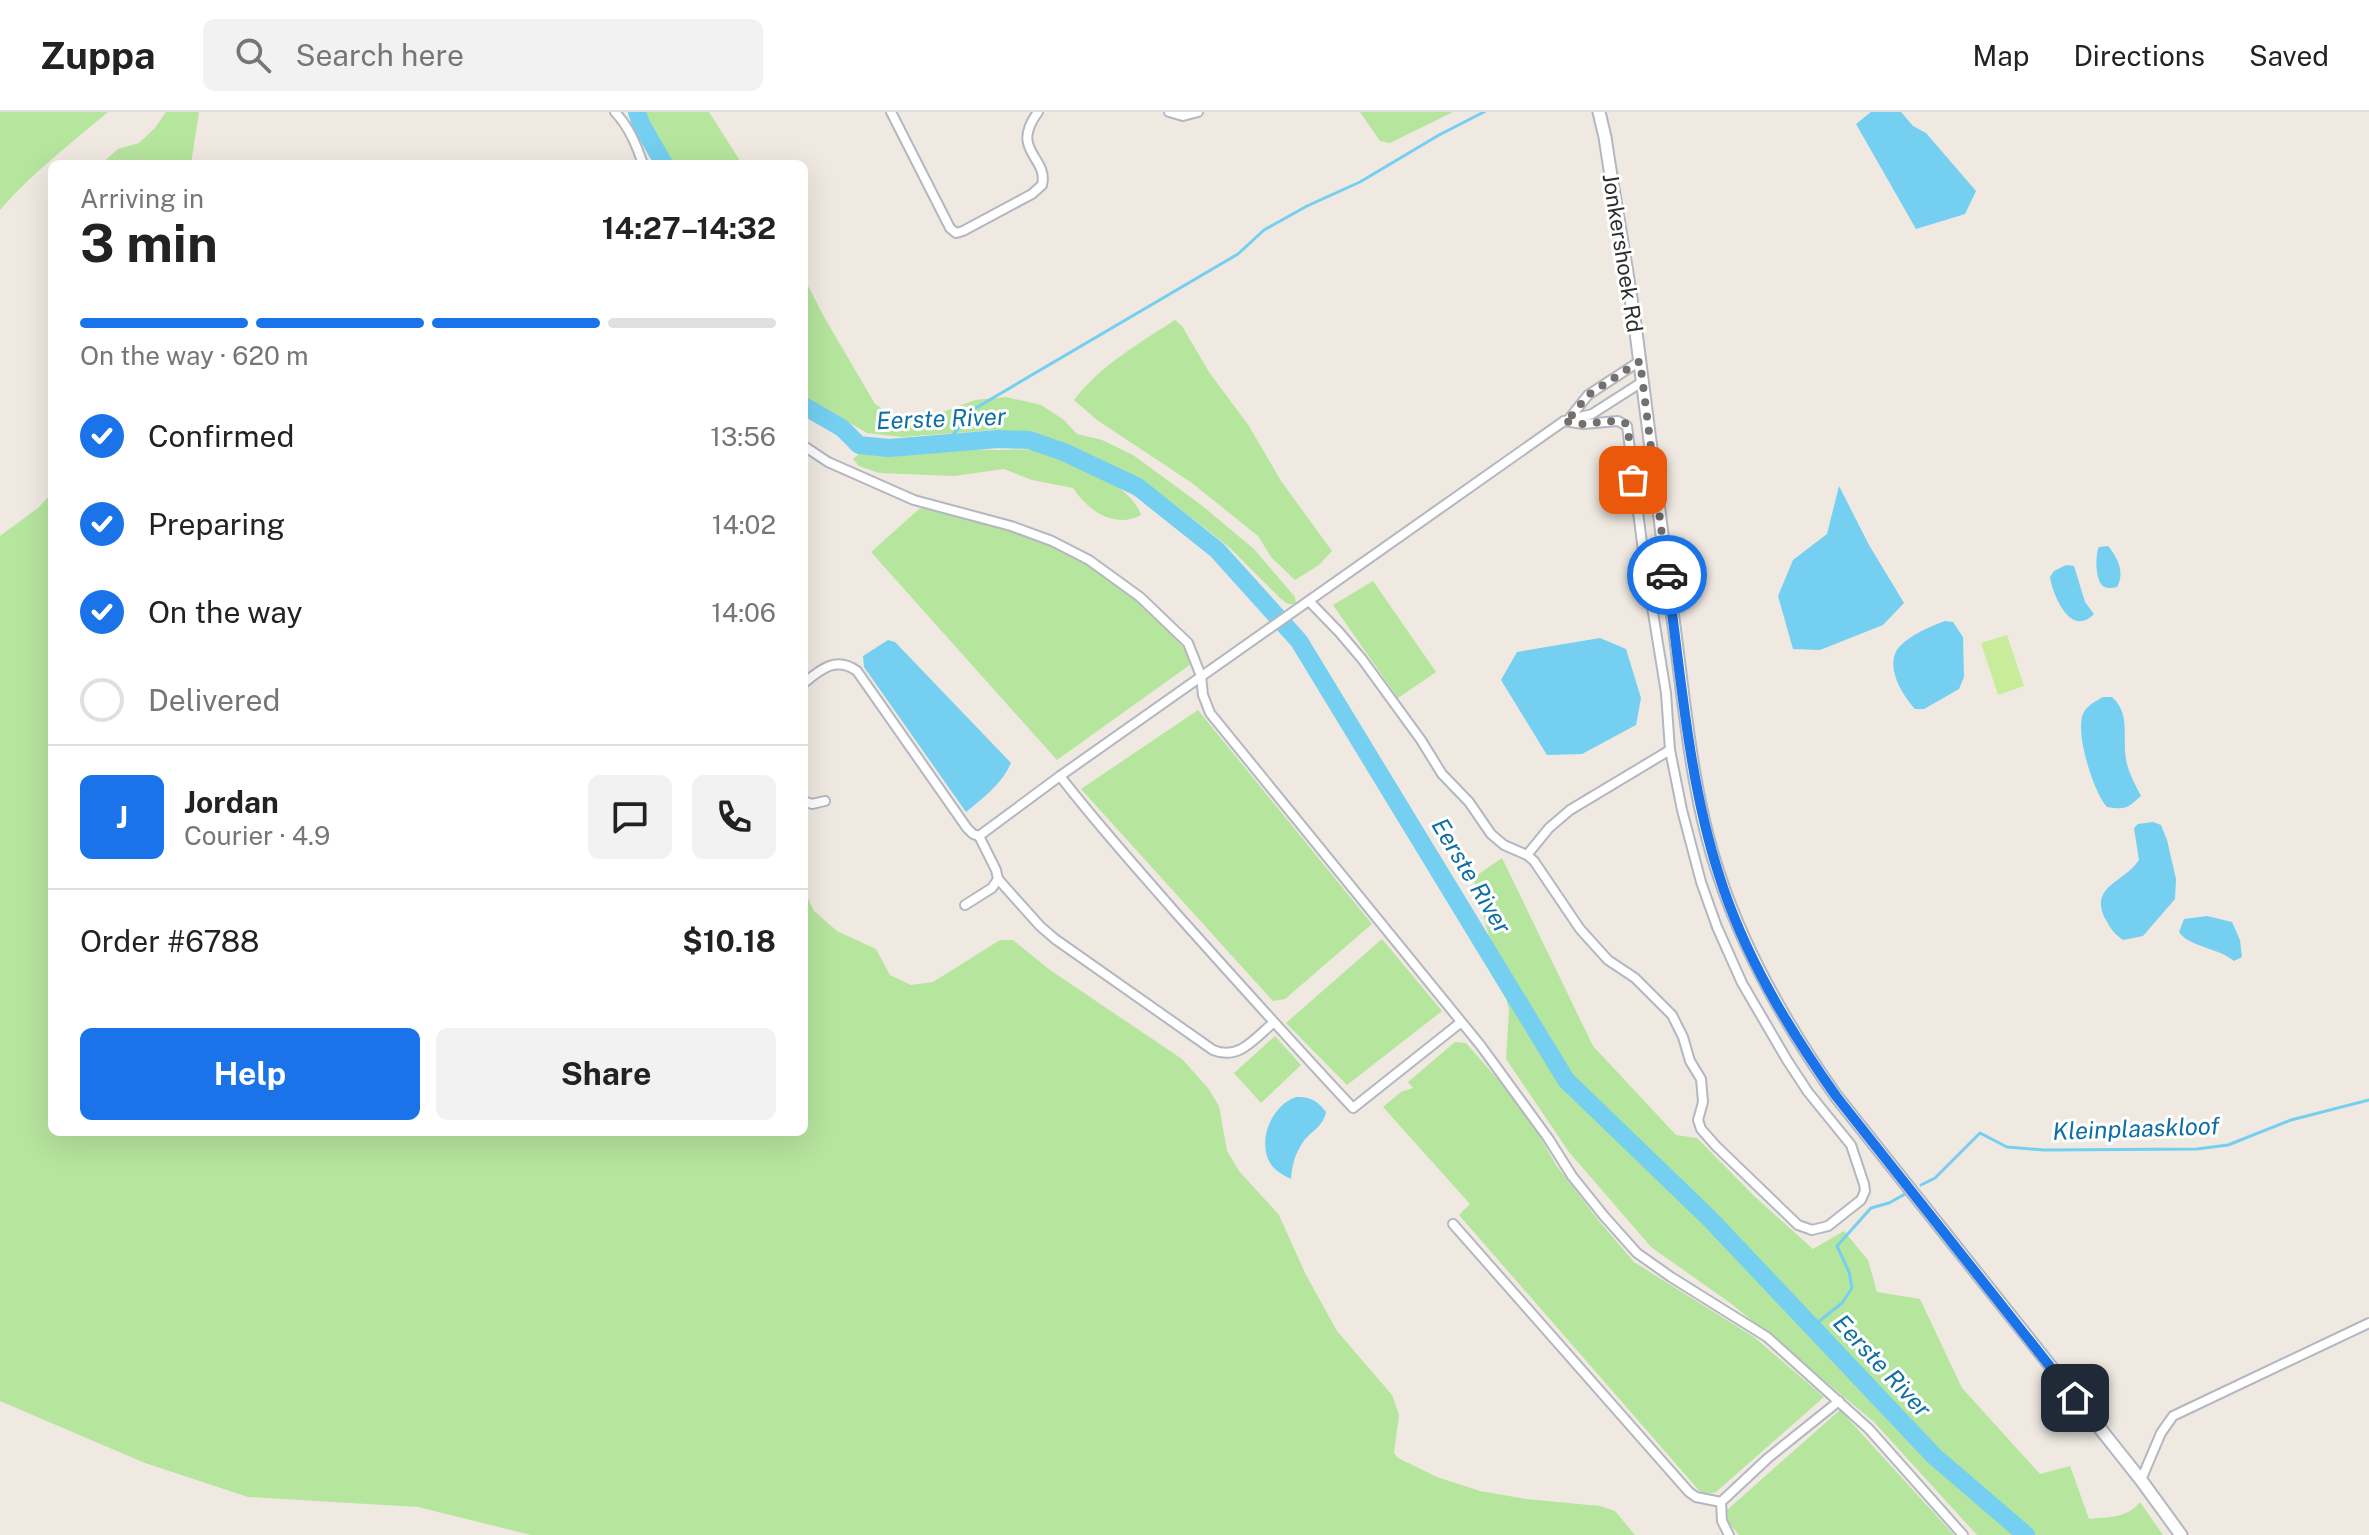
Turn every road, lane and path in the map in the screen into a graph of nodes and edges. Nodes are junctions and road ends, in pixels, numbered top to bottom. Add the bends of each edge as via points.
1 (615, 112) edge
2 (891, 112) edge
3 (1038, 112) edge
4 (1169, 112) edge
5 (1198, 112) edge
6 (1599, 112) edge
7 (642, 160) edge
8 (1640, 361) junction
9 (1642, 382) junction
10 (1567, 420) junction
11 (808, 449) edge
12 (1310, 602) junction
13 (1201, 676) junction
14 (808, 680) edge
15 (1670, 750) junction
16 (1060, 776) junction
17 (825, 801) dead end
18 (808, 802) edge
19 (979, 836) junction
20 (1527, 855) junction
21 (998, 879) junction
22 (965, 905) dead end
23 (1273, 1023) junction
24 (1460, 1023) junction
25 (1453, 1224) dead end
26 (2369, 1323) edge
27 (1839, 1401) junction
28 (2141, 1480) junction
29 (1721, 1502) junction
30 (1729, 1535) edge
31 (1963, 1535) edge
32 (2181, 1535) edge

1 - 7 street
2 - 3 street via 956,233 1042,185 1042,172 1027,141
4 - 5 street
6 - 8 street, Jonkershoek Rd
8 - 9 street, Jonkershoek Rd
8 - 10 street via 1588,395
9 - 10 street via 1592,414
9 - 28 street, Jonkershoek Rd via 1702,812 1742,937 1765,984 1836,1096
10 - 12 street
10 - 15 street via 1618,421 1627,426
11 - 13 street via 914,500 1011,526 1089,560 1183,637
12 - 13 street
12 - 20 street via 1362,659 1491,834
13 - 16 street
13 - 24 street via 1210,713
14 - 19 street via 832,664 857,671 967,828
15 - 20 street via 1570,810
15 - 20 street via 1701,882 1742,983 1808,1092 1855,1151 1865,1191 1843,1216 1820,1229 1798,1225 1716,1146 1699,1124 1701,1079 1672,1015 1599,951
16 - 19 street
16 - 23 street
17 - 18 street
19 - 21 street
21 - 22 street
21 - 23 street via 1055,939 1213,1050 1242,1050
23 - 24 street via 1353,1108
24 - 27 street via 1509,1083 1572,1176 1637,1253 1767,1337
25 - 29 street via 1689,1492
26 - 28 street via 2173,1416
27 - 29 street
27 - 31 street
28 - 32 street, Jonkershoek Rd
29 - 30 street

